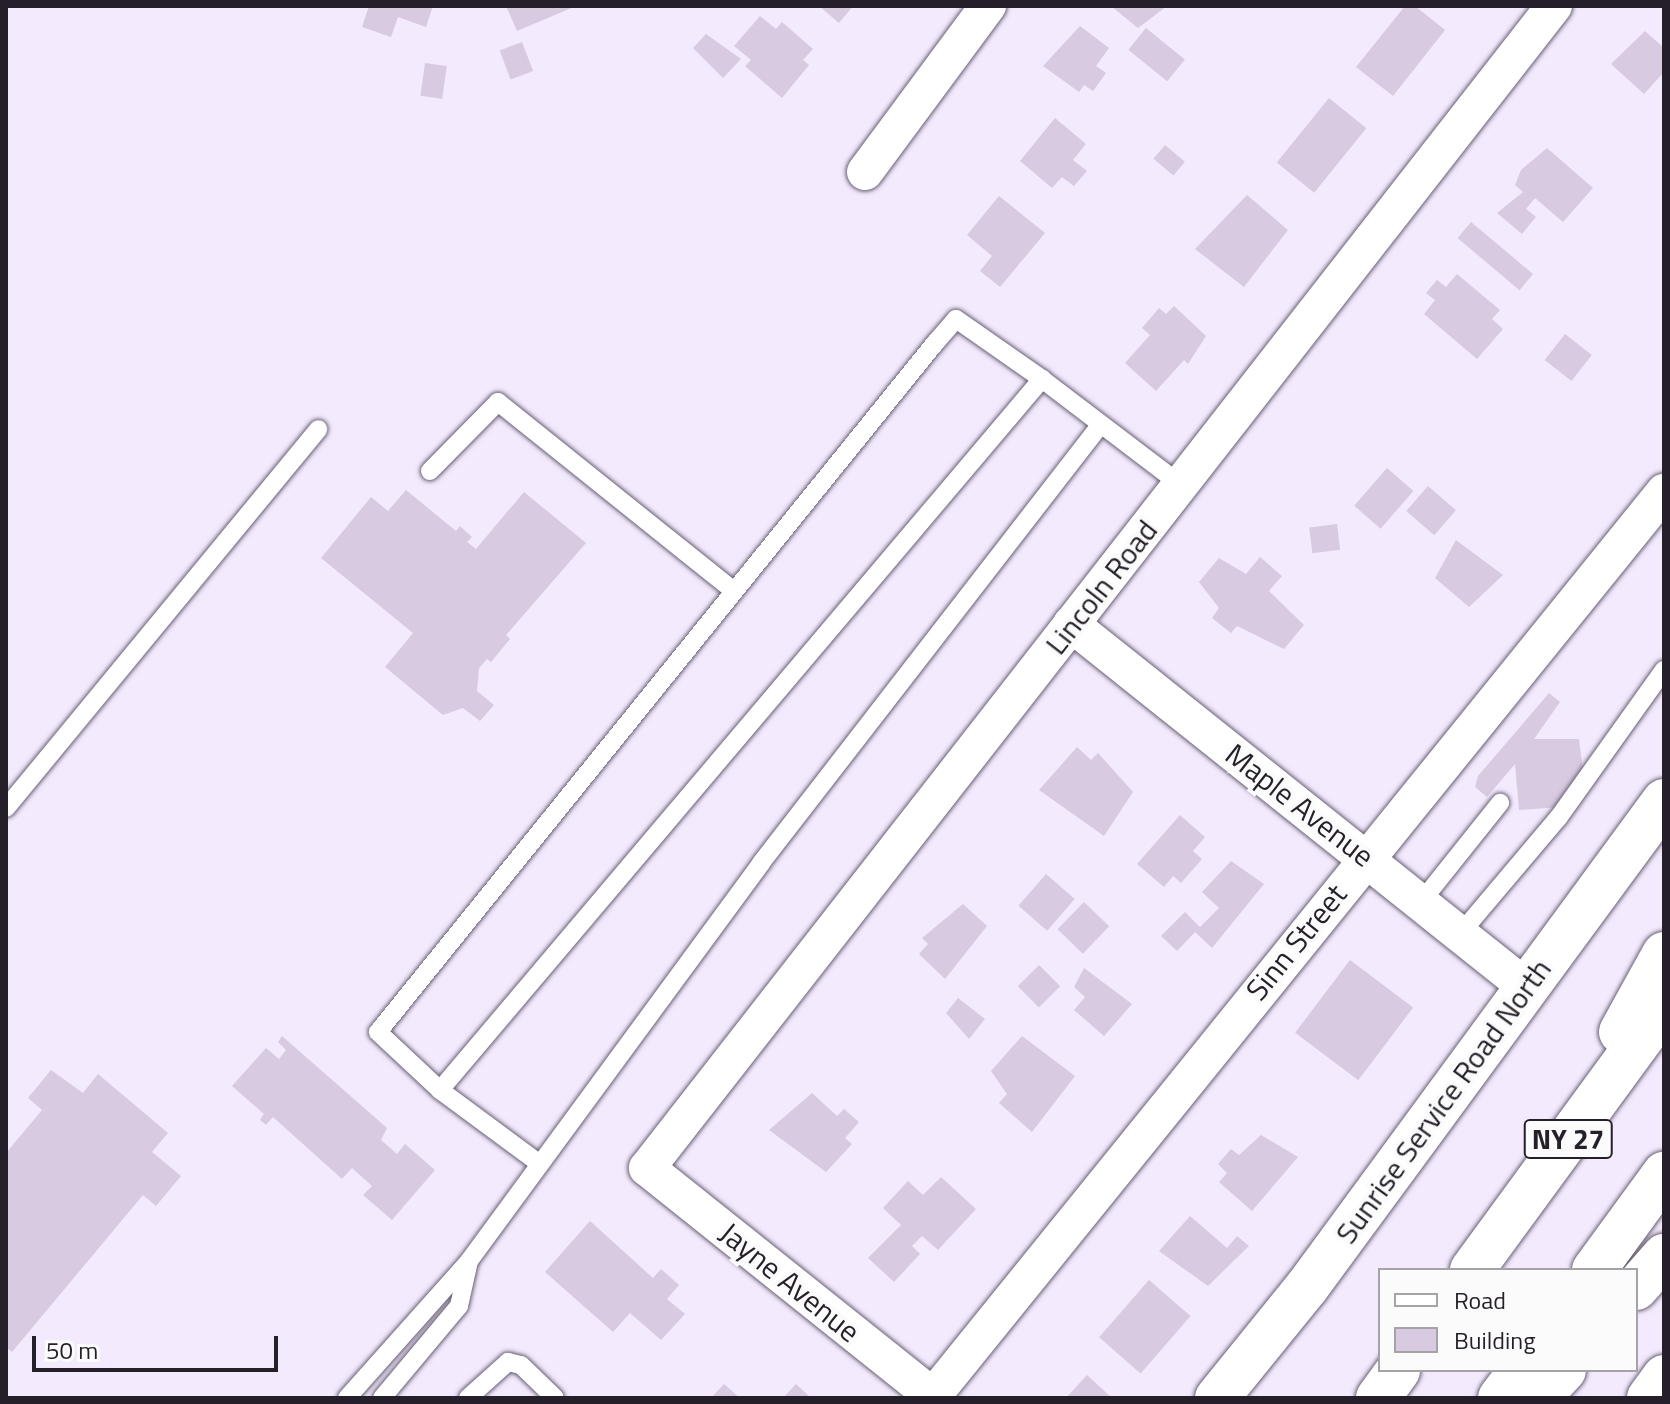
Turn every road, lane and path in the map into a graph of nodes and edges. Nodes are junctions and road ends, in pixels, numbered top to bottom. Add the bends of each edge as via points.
1 (988, 6) edge
2 (1554, 6) edge
3 (865, 172) dead end
4 (1042, 379) junction
5 (1101, 424) junction
6 (318, 429) dead end
7 (430, 471) dead end
8 (1181, 485) junction
9 (1664, 492) edge
10 (734, 591) junction
11 (1071, 624) junction
12 (1664, 670) edge
13 (1664, 801) edge
14 (1500, 803) dead end
15 (6, 808) edge
16 (1365, 856) junction
17 (1421, 902) junction
18 (1460, 934) junction
19 (1664, 954) edge
20 (1526, 987) junction
21 (1664, 1008) edge
22 (440, 1090) junction
23 (540, 1164) junction
24 (647, 1168) joint
25 (1546, 1168) junction
26 (1664, 1174) edge
27 (1664, 1256) edge
28 (469, 1261) junction
29 (1473, 1268) edge
30 (1595, 1268) edge
31 (1638, 1286) edge
32 (1397, 1372) edge
33 (1520, 1372) edge
34 (1562, 1372) edge
35 (1664, 1377) edge
36 (933, 1396) edge
37 (347, 1398) edge
38 (382, 1398) edge
39 (468, 1398) edge
40 (555, 1398) edge
41 (1217, 1398) edge
42 (1378, 1398) edge
43 (1500, 1398) edge
44 (1538, 1398) edge
45 (1649, 1398) edge

1 - 3 street
2 - 8 street, Lincoln Road
4 - 5 lane
4 - 10 lane via 956,319
4 - 22 lane
5 - 8 lane
5 - 23 lane via 761,863
6 - 15 lane
7 - 10 lane via 498,402
8 - 11 street, Lincoln Road
9 - 16 street, Sinn Street
10 - 22 lane via 378,1032
11 - 16 street, Maple Avenue
11 - 24 street, Lincoln Road
12 - 18 lane via 1559,817
13 - 20 main road, Sunrise Service Road North
14 - 17 lane
16 - 17 street, Maple Avenue
16 - 36 street, Sinn Street
17 - 18 street, Maple Avenue
18 - 20 street, Maple Avenue
19 - 25 main road
20 - 41 main road, Sunrise Service Road North via 1289,1311
21 - 25 main road, NY 27
22 - 23 lane
23 - 28 lane
24 - 36 street, Jayne Avenue
25 - 29 main road, NY 27
26 - 30 main road
27 - 31 main road
28 - 37 lane
28 - 38 lane via 459,1306
32 - 42 main road
33 - 43 main road
34 - 44 main road
35 - 45 main road
39 - 40 lane via 508,1362 521,1365

